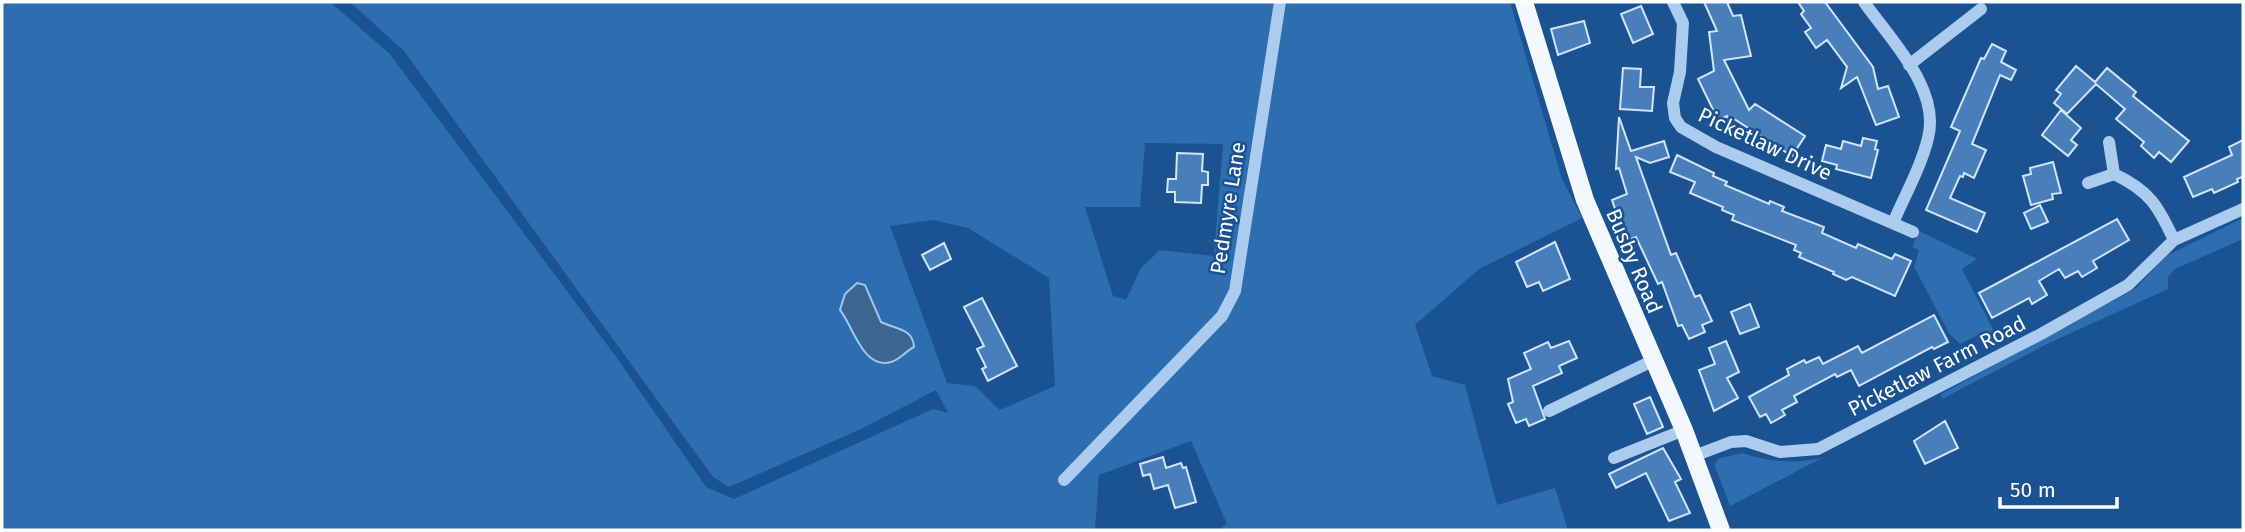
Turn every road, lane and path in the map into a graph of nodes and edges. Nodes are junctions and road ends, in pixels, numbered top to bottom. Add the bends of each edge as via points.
1 (1280, 2) edge
2 (1524, 2) edge
3 (1673, 2) edge
4 (1864, 2) edge
5 (1981, 9) dead end
6 (1909, 65) junction
7 (2109, 142) dead end
8 (2114, 174) junction
9 (2088, 183) dead end
10 (2243, 209) edge
11 (1894, 223) junction
12 (1913, 232) dead end
13 (2174, 240) junction
14 (1652, 361) junction
15 (1549, 411) dead end
16 (1684, 430) junction
17 (1694, 456) junction
18 (1614, 458) dead end
19 (1064, 480) dead end
20 (1721, 530) edge

1 - 19 street, Pedmyre Lane via 1235,291 1222,316
2 - 14 main road, Busby Road via 1585,200
3 - 11 street, Picketlaw Drive via 1683,23 1673,103 1681,127 1716,147
4 - 6 street
5 - 6 street
6 - 11 street via 1929,105 1928,138
7 - 8 street
8 - 9 street
8 - 13 street via 2148,193
10 - 13 street, Picketlaw Farm Road
11 - 12 street, Picketlaw Drive
13 - 17 street, Picketlaw Farm Road via 2128,285 1818,449 1780,452 1739,442
14 - 15 street
14 - 16 main road, Busby Road
16 - 17 main road, Busby Road
16 - 18 street
17 - 20 main road, Busby Road

